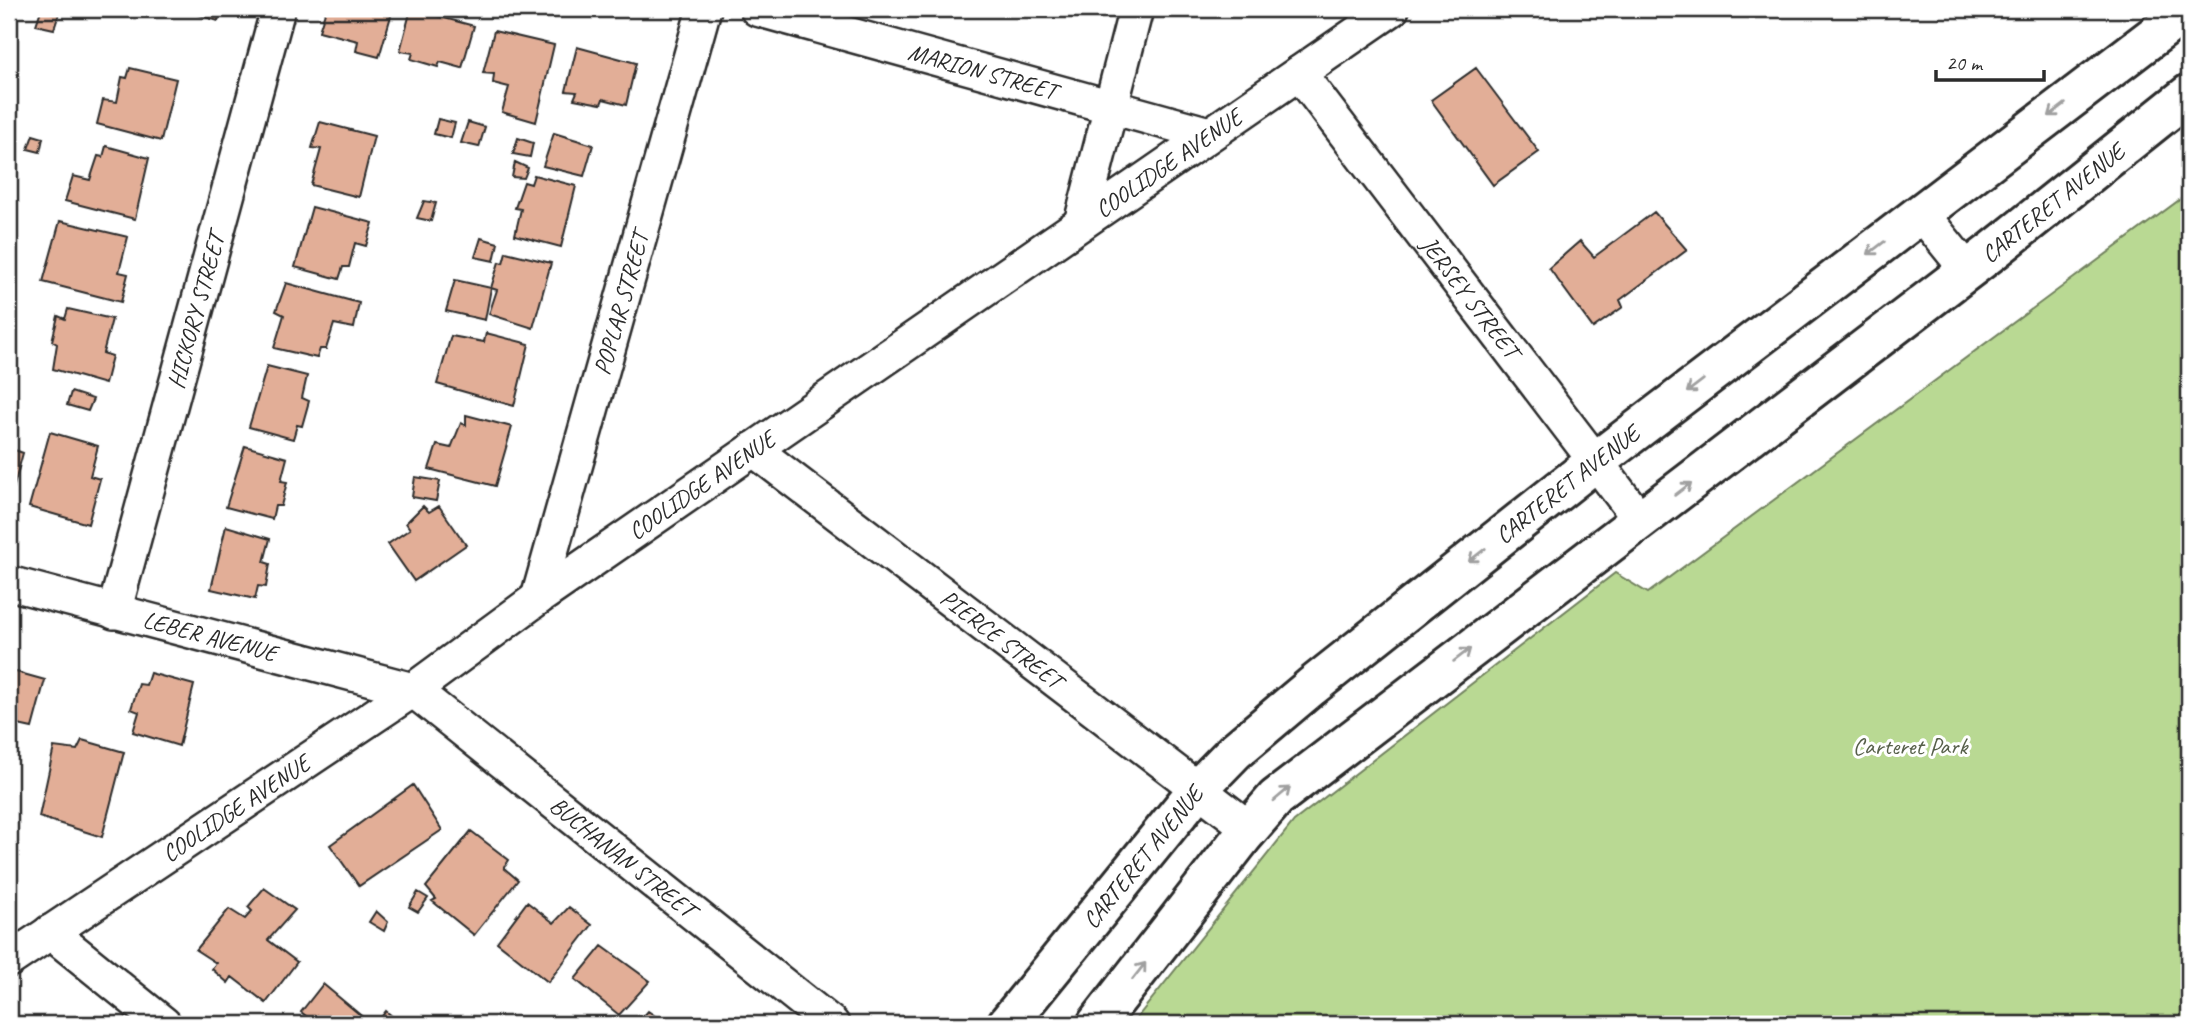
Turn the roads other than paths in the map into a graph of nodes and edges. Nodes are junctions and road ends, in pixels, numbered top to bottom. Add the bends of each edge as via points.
1 (278, 9) edge
2 (704, 9) edge
3 (757, 9) edge
4 (1136, 9) edge
5 (1392, 9) edge
6 (2189, 9) edge
7 (1298, 73) junction
8 (2189, 94) edge
9 (1110, 105) junction
10 (1209, 134) junction
11 (1921, 213) junction
12 (1081, 223) junction
13 (1968, 271) junction
14 (753, 449) junction
15 (1595, 462) junction
16 (1641, 521) junction
17 (9, 583) edge
18 (538, 598) junction
19 (114, 612) junction
20 (413, 690) junction
21 (1198, 789) junction
22 (1249, 828) junction
23 (50, 932) junction
24 (9, 960) edge
25 (164, 1024) edge
26 (832, 1024) edge
27 (1007, 1024) edge
28 (1097, 1024) edge

1 - 19 street, HICKORY STREET
2 - 18 street, POPLAR STREET
3 - 9 street, MARION STREET
4 - 9 street
5 - 7 street, COOLIDGE AVENUE
6 -> 11 street, CARTERET AVENUE
7 - 10 street, COOLIDGE AVENUE
7 - 15 street, JERSEY STREET
8 - 13 street, CARTERET AVENUE
9 - 10 street, MARION STREET
9 - 12 street
10 - 12 street, COOLIDGE AVENUE
11 - 13 street
11 -> 15 street, CARTERET AVENUE
12 - 14 street, COOLIDGE AVENUE
16 -> 13 street, CARTERET AVENUE
14 - 18 street, COOLIDGE AVENUE
14 - 21 street, PIERCE STREET
15 - 16 street, JERSEY STREET
15 -> 21 street, CARTERET AVENUE via 1311,687 1234,751
22 -> 16 street, CARTERET AVENUE via 1276,798
17 - 19 street, LEBER AVENUE
18 - 20 street, COOLIDGE AVENUE
19 - 20 street, LEBER AVENUE
20 - 23 street, COOLIDGE AVENUE
20 - 26 street, BUCHANAN STREET
21 - 22 street, PIERCE STREET
21 - 27 street, CARTERET AVENUE
28 -> 22 street, CARTERET AVENUE
23 - 24 street, COOLIDGE AVENUE
23 - 25 street

